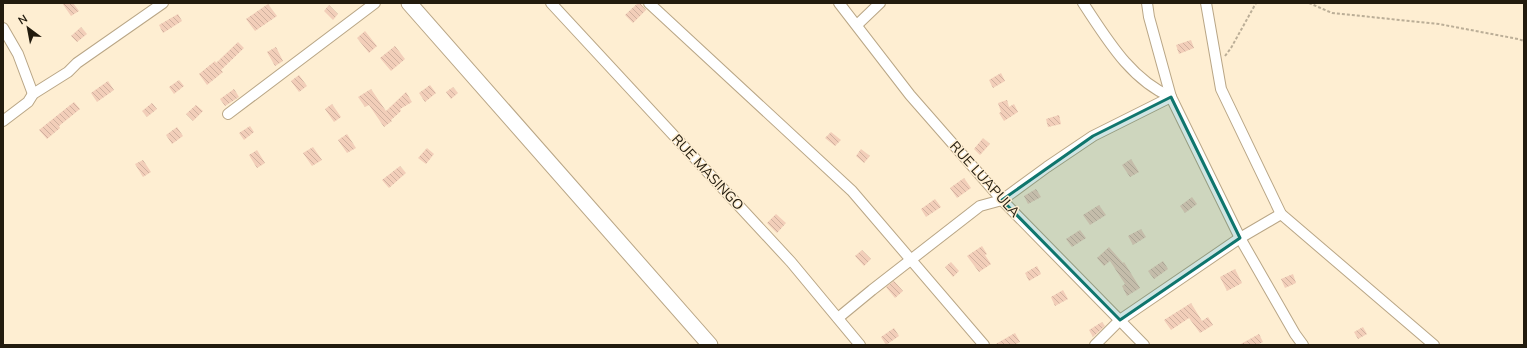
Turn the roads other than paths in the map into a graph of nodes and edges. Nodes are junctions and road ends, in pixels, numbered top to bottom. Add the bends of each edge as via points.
1 (163, 3) edge
2 (375, 3) edge
3 (409, 3) edge
4 (551, 3) edge
5 (649, 3) edge
6 (839, 3) edge
7 (880, 3) edge
8 (1083, 3) edge
9 (1147, 3) edge
10 (1206, 3) edge
11 (857, 25) junction
12 (3, 28) edge
13 (33, 94) junction
14 (1172, 96) junction
15 (228, 114) dead end
16 (3, 121) edge
17 (1002, 200) junction
18 (1281, 214) junction
19 (1240, 238) junction
20 (911, 260) junction
21 (838, 318) junction
22 (1120, 320) junction
23 (710, 345) edge
24 (860, 345) edge
25 (984, 345) edge
26 (1095, 345) edge
27 (1144, 345) edge
28 (1303, 345) edge
29 (1434, 345) edge

1 - 13 street via 68,72
2 - 15 street
3 - 23 main road
4 - 21 street, RUE MASINGO via 791,262
5 - 20 street via 852,192
6 - 11 street, RUE LUAPULA
7 - 11 street
8 - 14 street via 1118,56 1144,81 1158,91
9 - 14 street
10 - 18 street via 1221,89
11 - 17 street, RUE LUAPULA via 910,95
12 - 13 street via 18,54
13 - 16 street via 28,102
14 - 17 street via 1093,136
14 - 19 street
17 - 20 street via 980,206
17 - 22 street, RUE LUAPULA
18 - 19 street
18 - 29 street
19 - 22 street
19 - 28 street
20 - 21 street
20 - 25 street
21 - 24 street, RUE MASINGO
22 - 26 street
22 - 27 street, RUE LUAPULA

